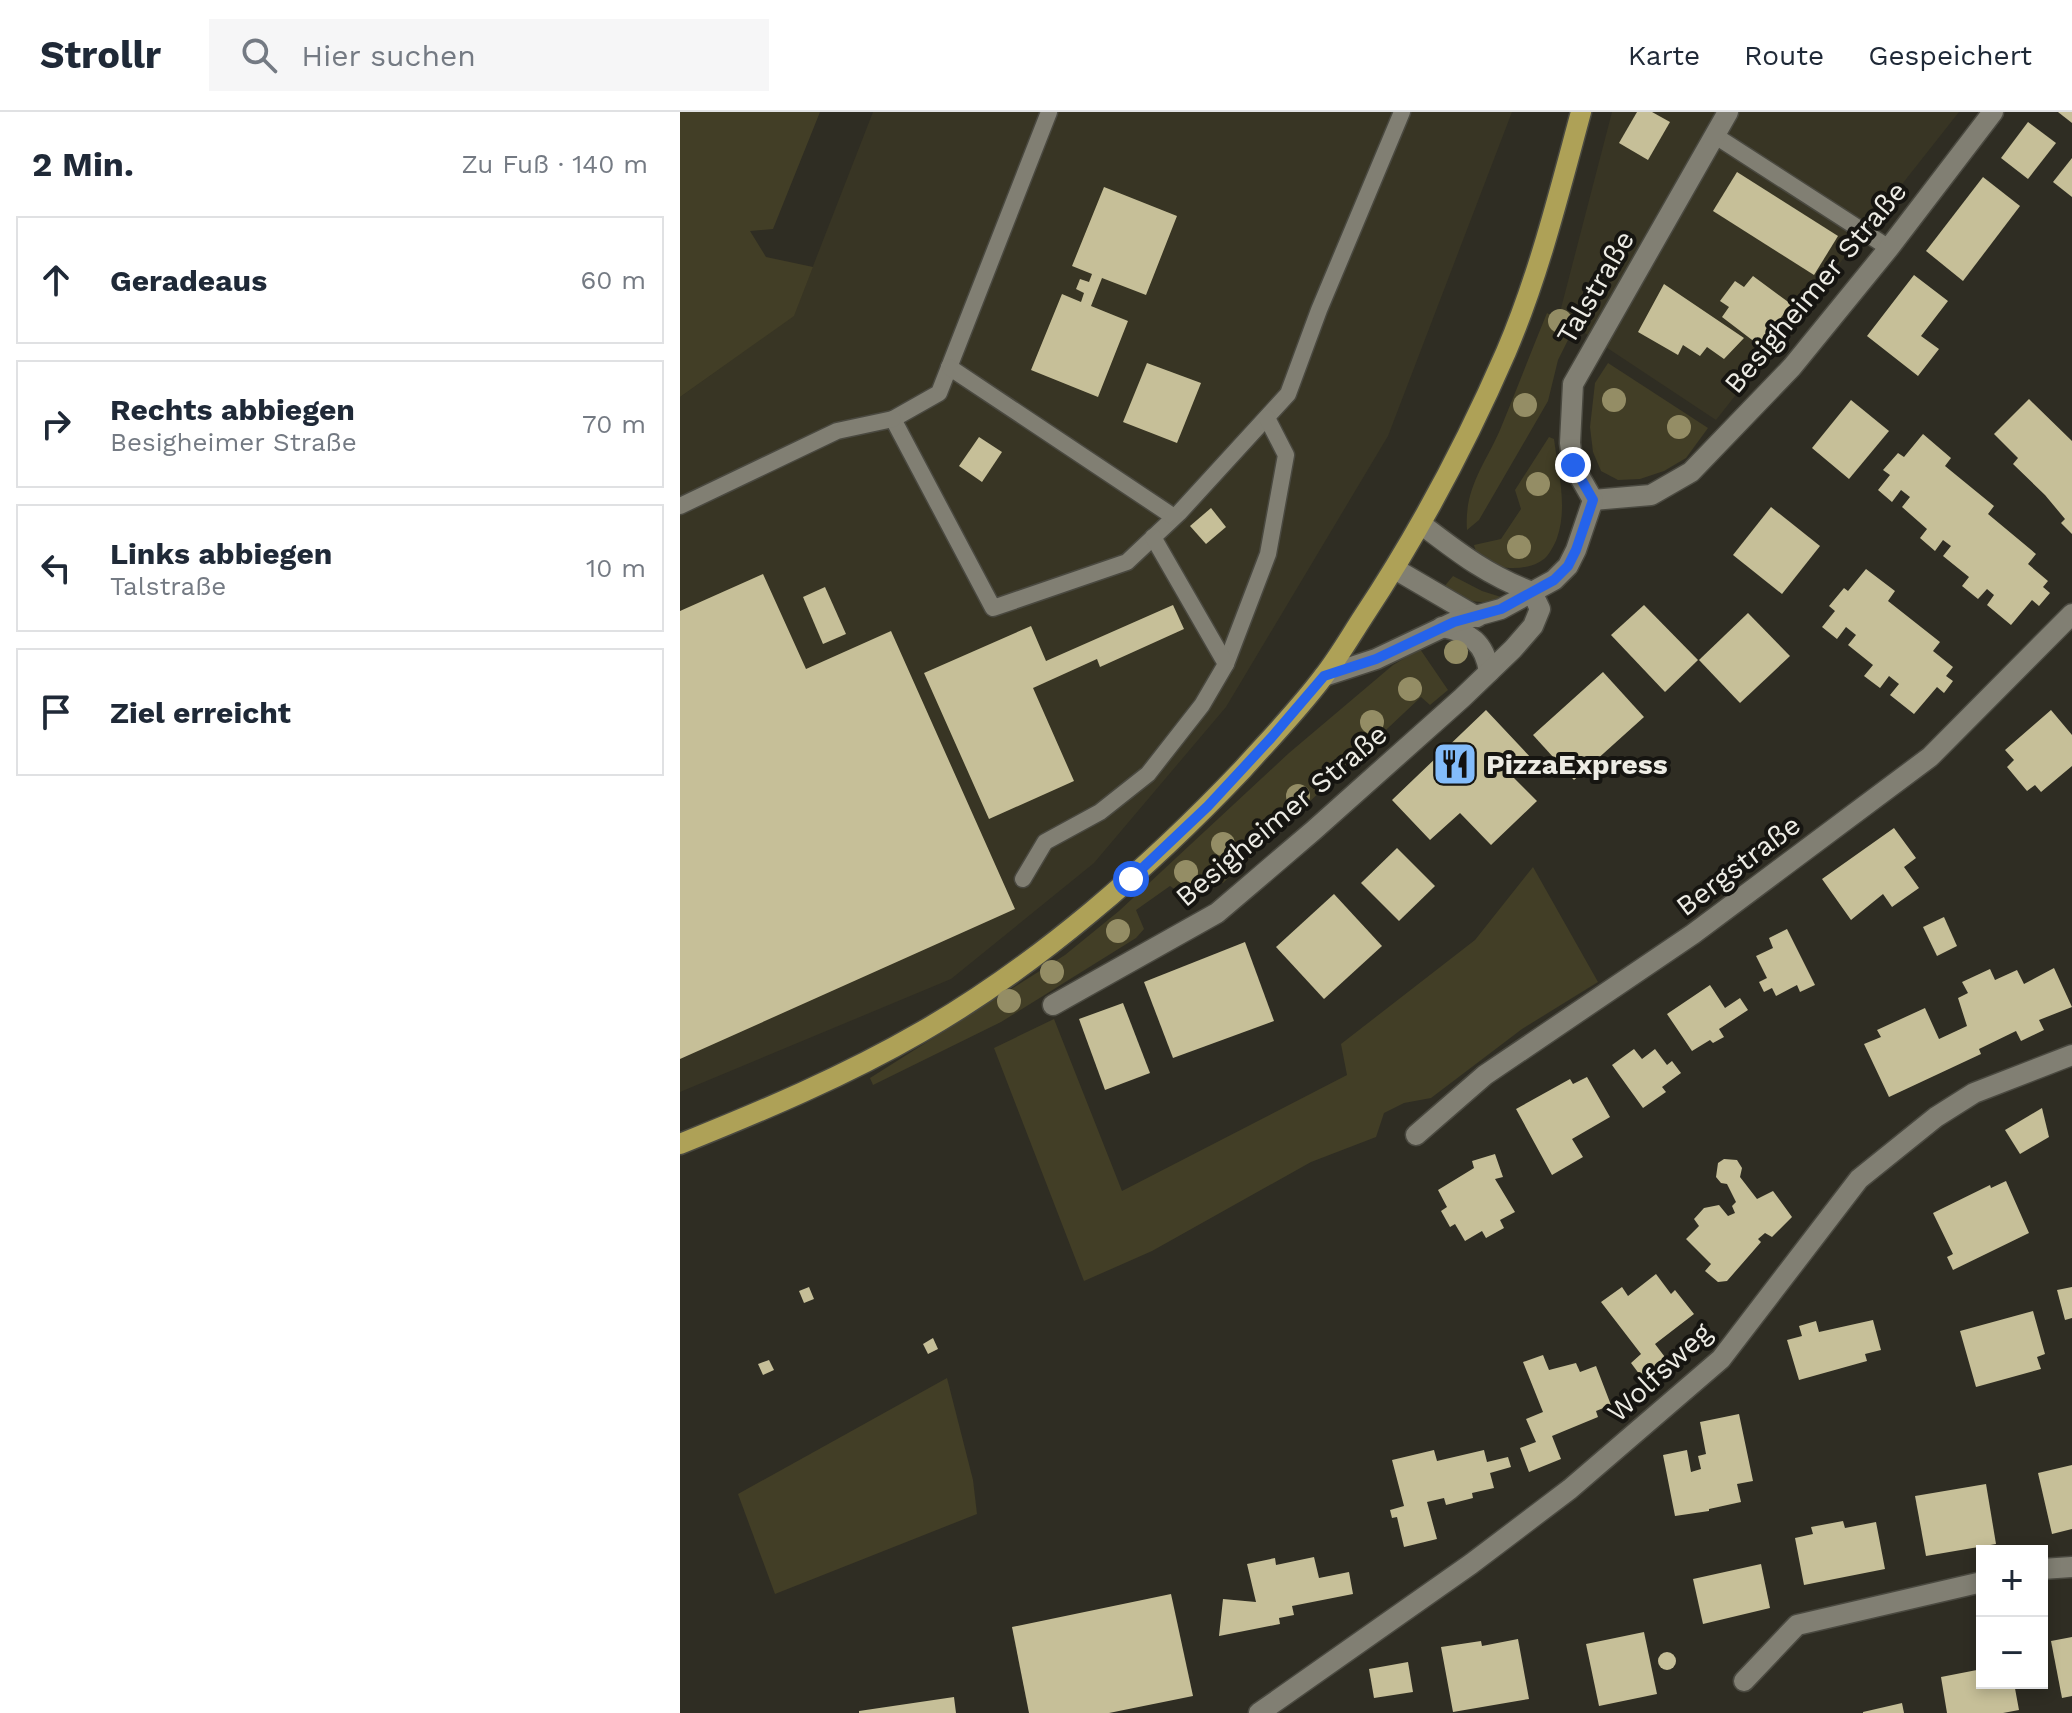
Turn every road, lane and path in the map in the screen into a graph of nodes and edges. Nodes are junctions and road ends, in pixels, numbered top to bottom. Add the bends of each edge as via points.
1 (1049, 112) edge
2 (1402, 112) edge
3 (1581, 112) edge
4 (1728, 112) edge
5 (1993, 112) edge
6 (1714, 135) junction
7 (1889, 248) junction
8 (949, 367) junction
9 (1267, 418) junction
10 (893, 419) junction
11 (1593, 500) junction
12 (680, 506) edge
13 (1174, 517) junction
14 (1421, 524) junction
15 (1153, 537) junction
16 (1395, 569) junction
17 (1532, 592) junction
18 (2072, 614) edge
19 (1477, 617) junction
20 (1441, 627) junction
21 (1226, 664) junction
22 (1489, 672) junction
23 (1324, 676) junction
24 (1023, 879) dead end
25 (1053, 1005) dead end
26 (2072, 1055) edge
27 (1416, 1135) dead end
28 (680, 1144) edge
29 (2072, 1567) edge
30 (2048, 1569) edge
31 (1976, 1583) edge
32 (1744, 1681) dead end
33 (1259, 1713) edge

1 - 8 lane
2 - 9 lane via 1288,394
3 - 14 main road via 1541,259 1507,351
4 - 6 street, Talstraße
5 - 7 street, Besigheimer Straße
6 - 7 lane
6 - 11 street, Talstraße via 1573,384 1573,465
7 - 11 street, Besigheimer Straße via 1792,367 1691,472 1651,495
8 - 10 lane via 939,393
8 - 13 lane
9 - 13 lane
9 - 21 lane via 1286,455 1268,554
10 - 12 lane via 837,431
10 - 15 lane via 993,608 1127,562
11 - 17 street via 1568,566
13 - 15 lane
14 - 16 main road
14 - 17 street via 1473,565
15 - 21 lane
16 - 19 street
16 - 23 main road
17 - 19 street
17 - 22 street, Besigheimer Straße via 1540,609 1533,626
18 - 27 street, Bergstraße via 1930,757 1693,934 1485,1075
19 - 20 street
20 - 22 street via 1460,630 1479,642
20 - 23 street via 1376,659
21 - 24 lane via 1202,705 1148,774 1100,812 1045,842
22 - 25 street, Besigheimer Straße via 1217,913
23 - 28 main road via 1208,806 1131,879 1036,956 923,1031 852,1069
26 - 33 street, Wolfsweg via 1974,1093 1859,1179 1721,1359 1533,1518
29 - 30 street
31 - 32 street via 1797,1625

